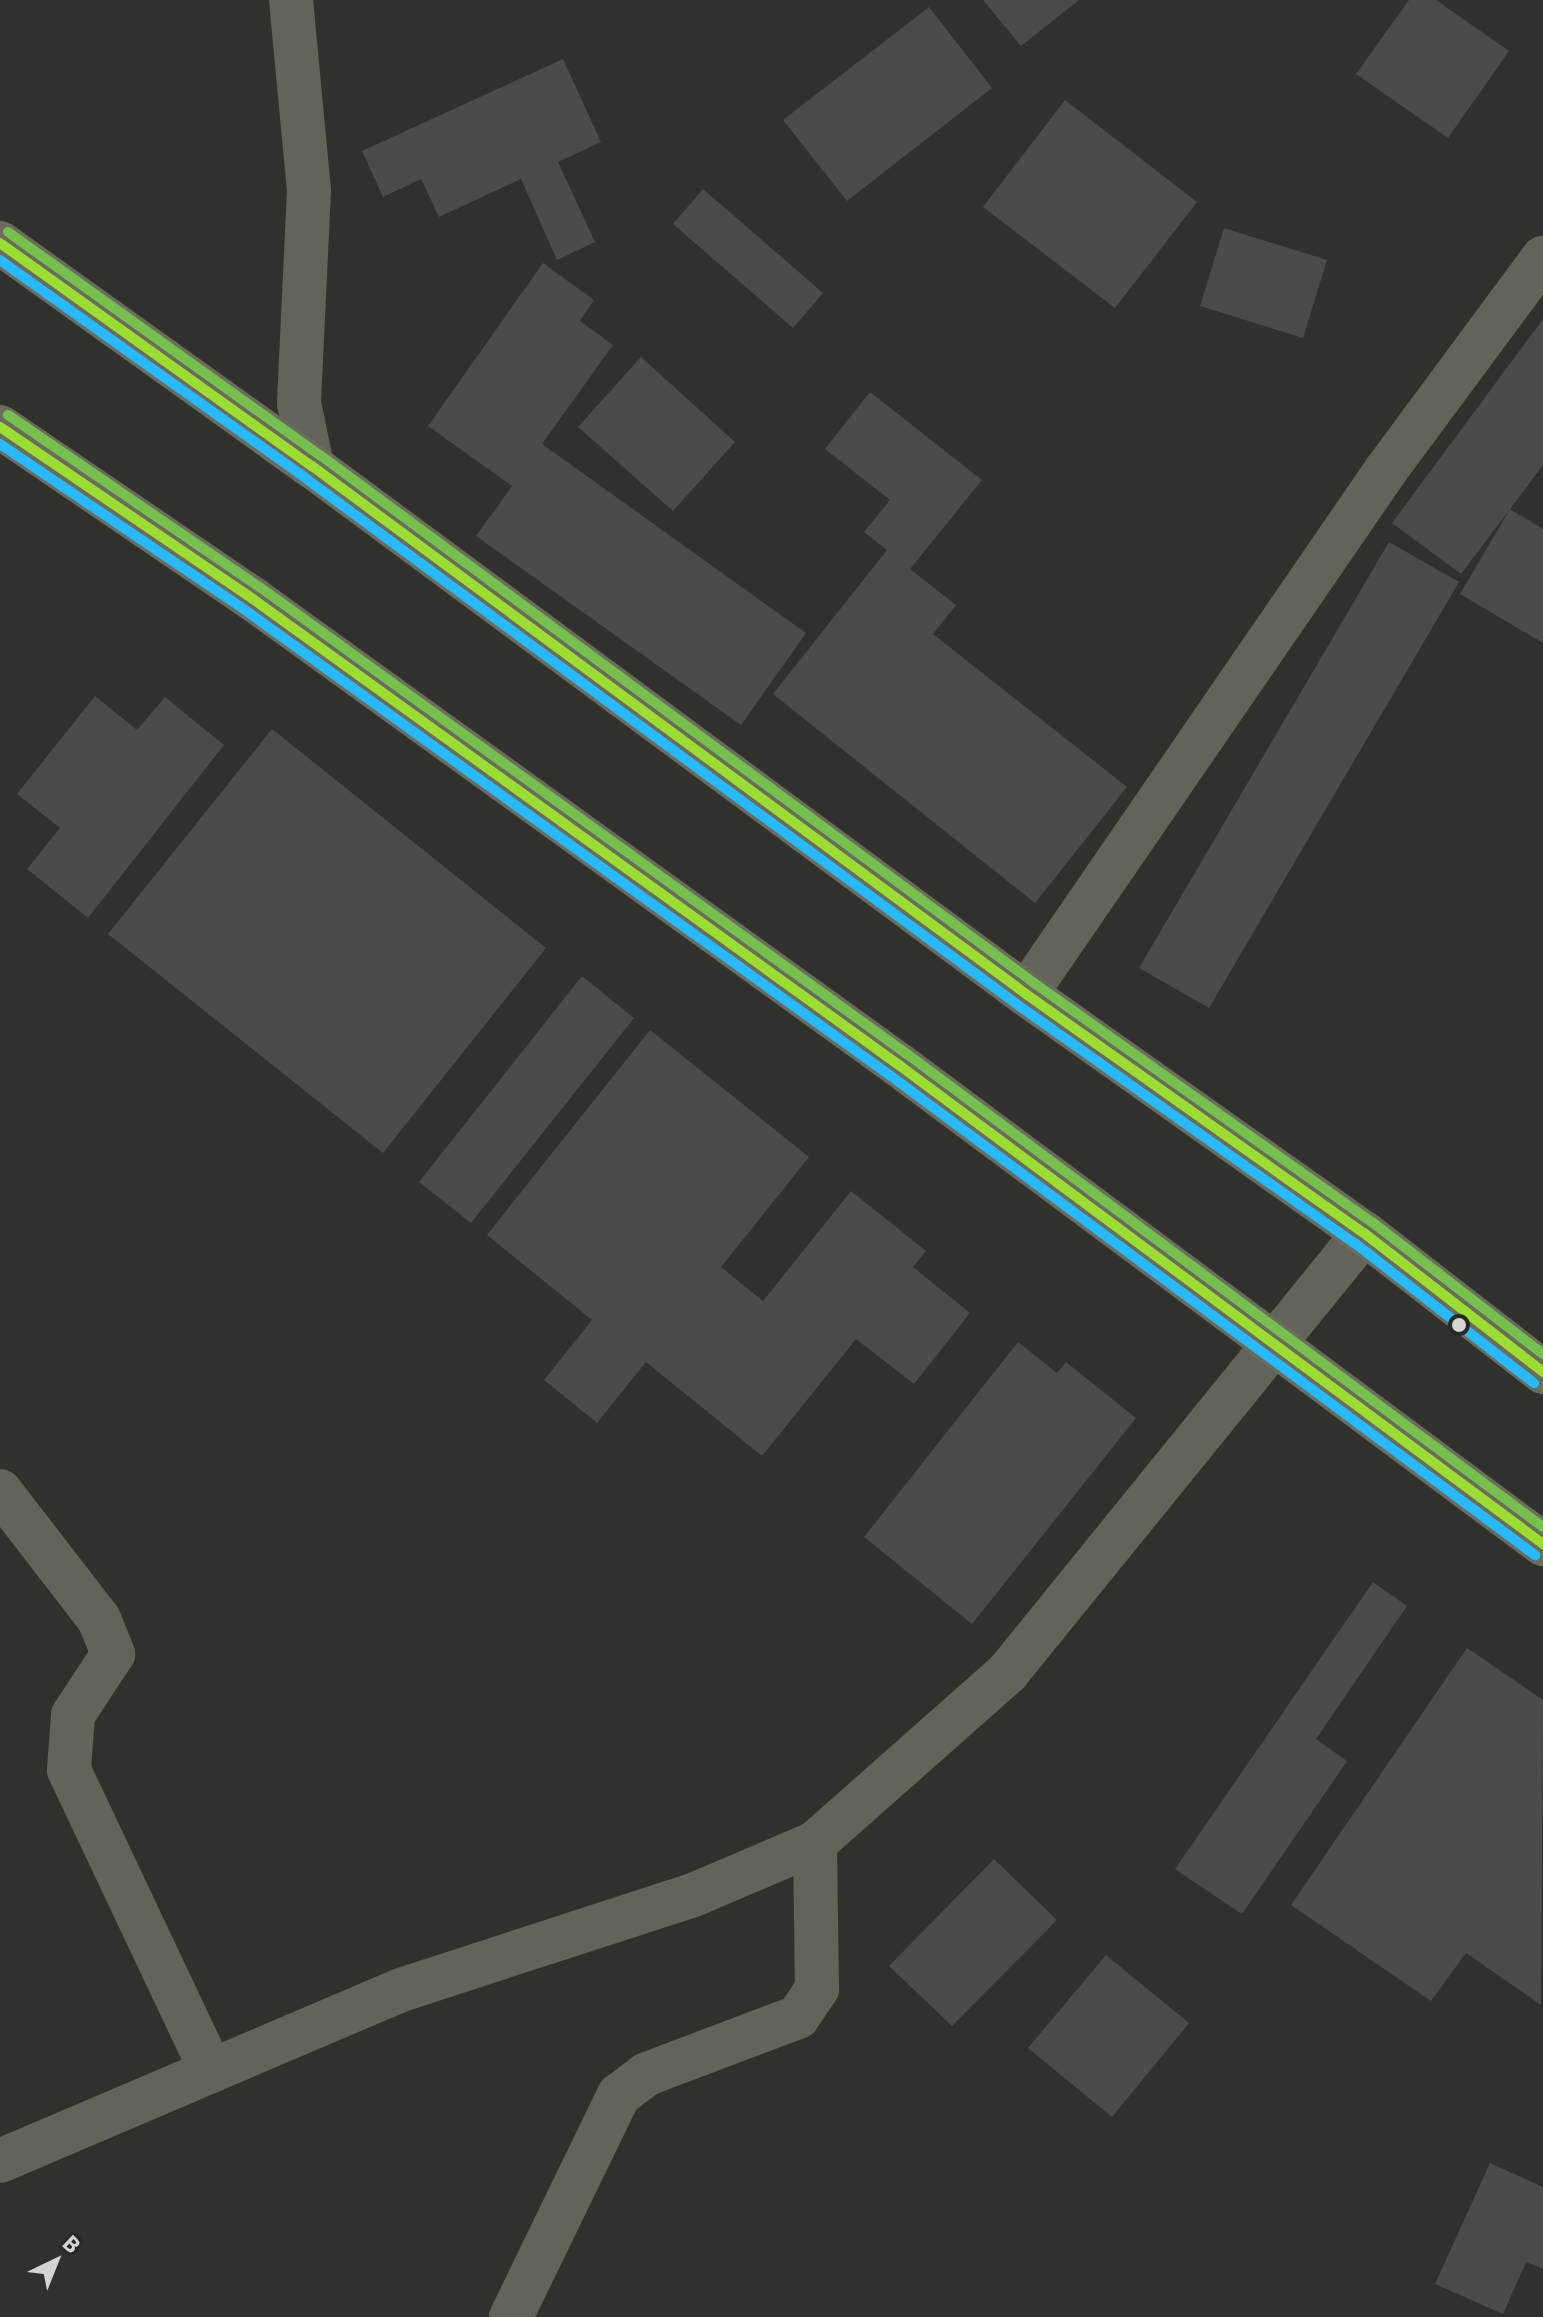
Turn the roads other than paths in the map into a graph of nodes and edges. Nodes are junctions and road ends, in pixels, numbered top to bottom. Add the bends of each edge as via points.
1 (291, 0) edge
2 (0, 243) edge
3 (1541, 267) edge
4 (0, 427) edge
5 (312, 466) junction
6 (1026, 994) junction
7 (1364, 1233) junction
8 (1277, 1341) junction
9 (1543, 1372) edge
10 (0, 1491) edge
11 (1543, 1544) edge
12 (815, 1843) junction
13 (211, 2071) junction
14 (0, 2161) edge
15 (511, 2317) edge

1 - 5 street via 309,190 299,403
2 - 5 main road
3 - 6 street via 1386,470
4 - 8 main road via 253,599
5 - 6 main road
6 - 7 main road
7 - 8 street
7 - 9 main road
8 - 11 main road
8 - 12 street via 1008,1672
10 - 13 street via 99,1619 113,1654 73,1715 69,1770
12 - 13 street via 691,1896 401,1990
12 - 15 street via 817,1989 798,2017 647,2074 619,2095 518,2292
13 - 14 street

